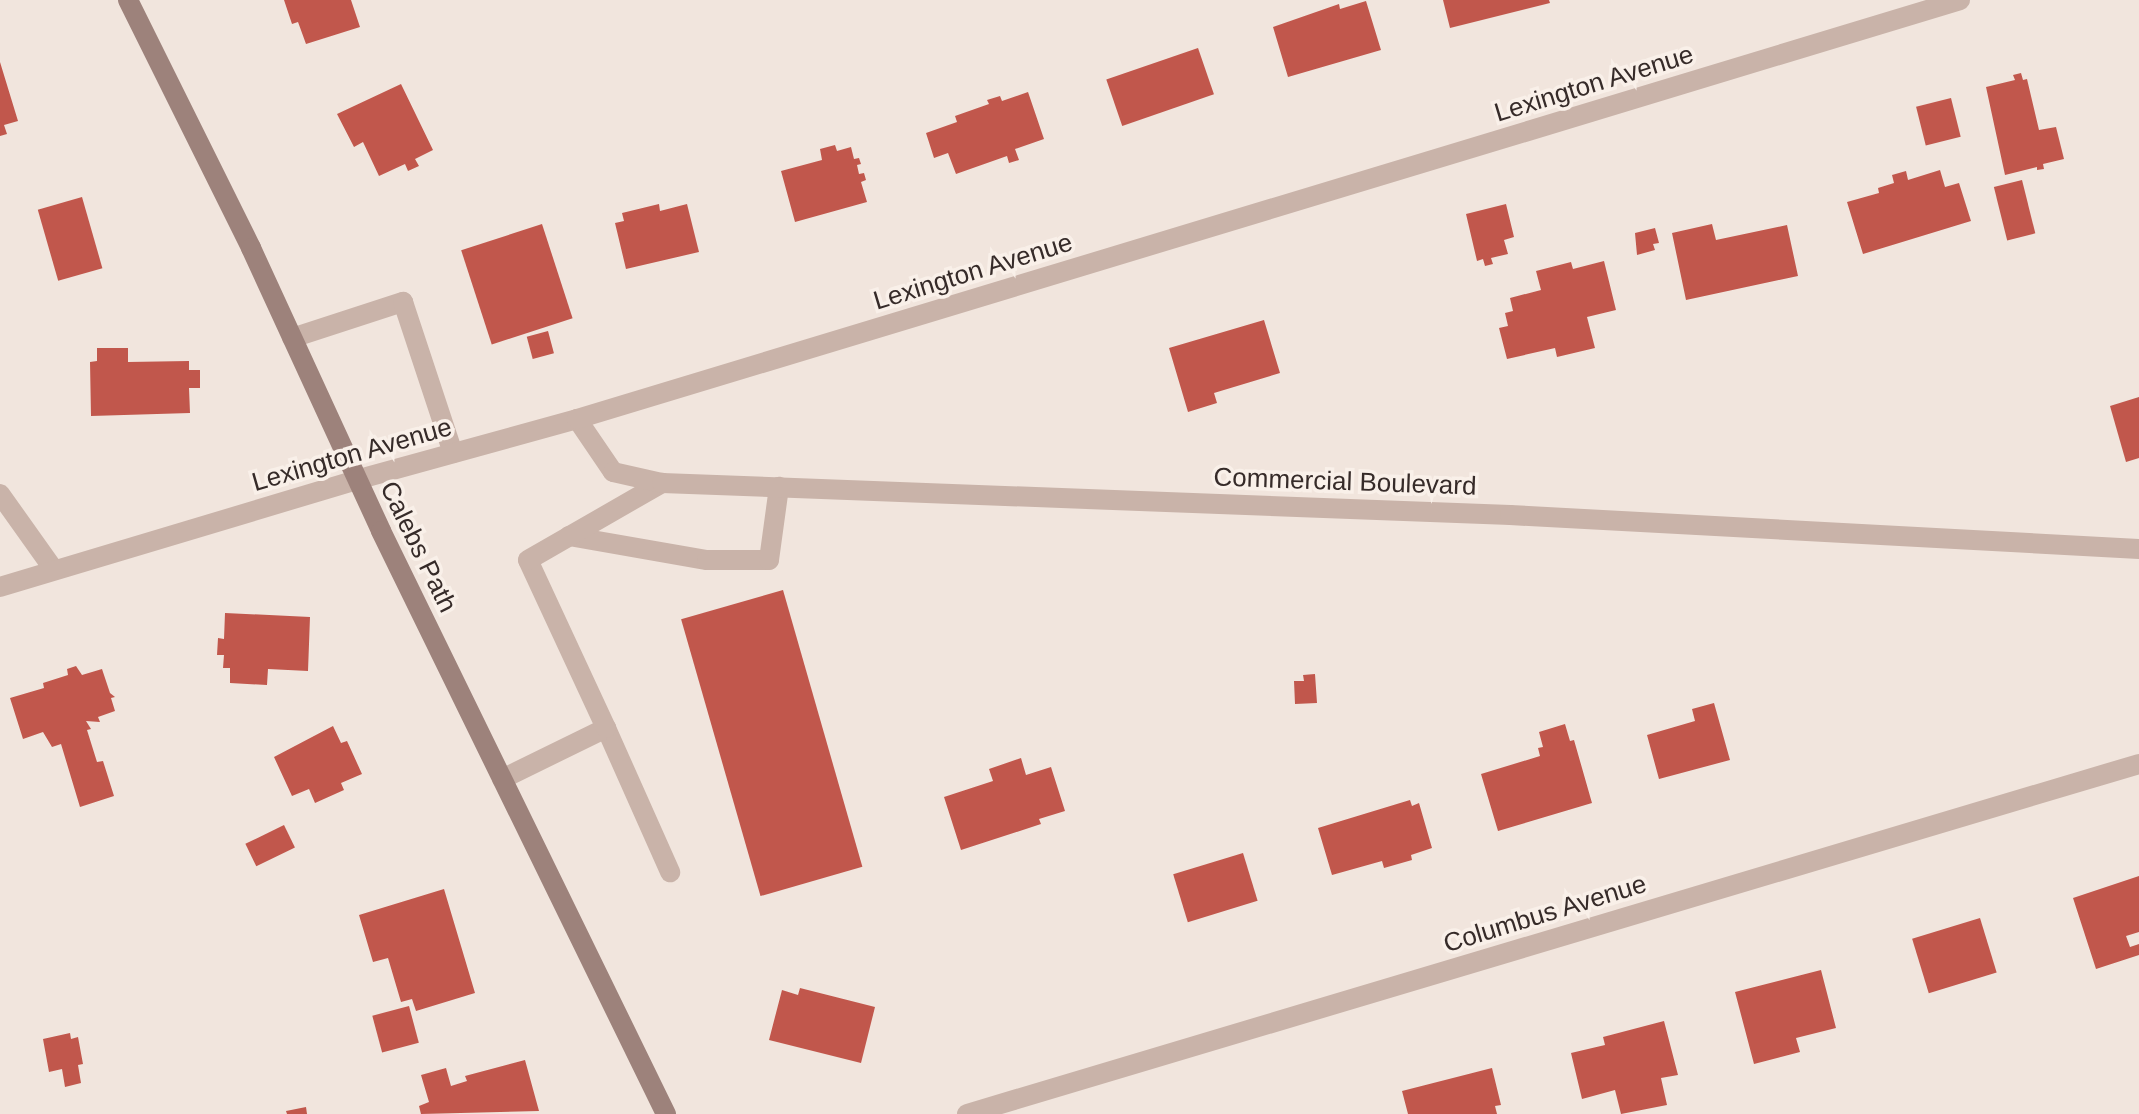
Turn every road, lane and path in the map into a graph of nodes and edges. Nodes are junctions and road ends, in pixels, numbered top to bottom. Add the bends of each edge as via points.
1 (128, 0) edge
2 (1960, 0) edge
3 (292, 338) junction
4 (577, 419) junction
5 (453, 453) junction
6 (356, 480) junction
7 (662, 483) junction
8 (779, 487) junction
9 (0, 494) edge
10 (569, 536) junction
11 (2139, 549) edge
12 (54, 570) junction
13 (0, 587) edge
14 (606, 728) junction
15 (2139, 764) edge
16 (502, 779) junction
17 (670, 872) dead end
18 (666, 1114) edge
19 (967, 1114) edge

1 - 3 street, Calebs Path
2 - 4 street, Lexington Avenue
3 - 5 street via 403,302
3 - 6 street, Calebs Path
4 - 5 street, Lexington Avenue
4 - 7 street, Commercial Boulevard via 613,472
5 - 6 street, Lexington Avenue
6 - 12 street, Lexington Avenue
6 - 16 street, Calebs Path
7 - 8 street, Commercial Boulevard
7 - 10 street
8 - 10 street via 769,560 707,560
8 - 11 street, Commercial Boulevard via 1510,515
9 - 12 street
10 - 14 street via 528,560
12 - 13 street, Lexington Avenue
14 - 16 street
14 - 17 street
15 - 19 street, Columbus Avenue
16 - 18 street, Calebs Path

